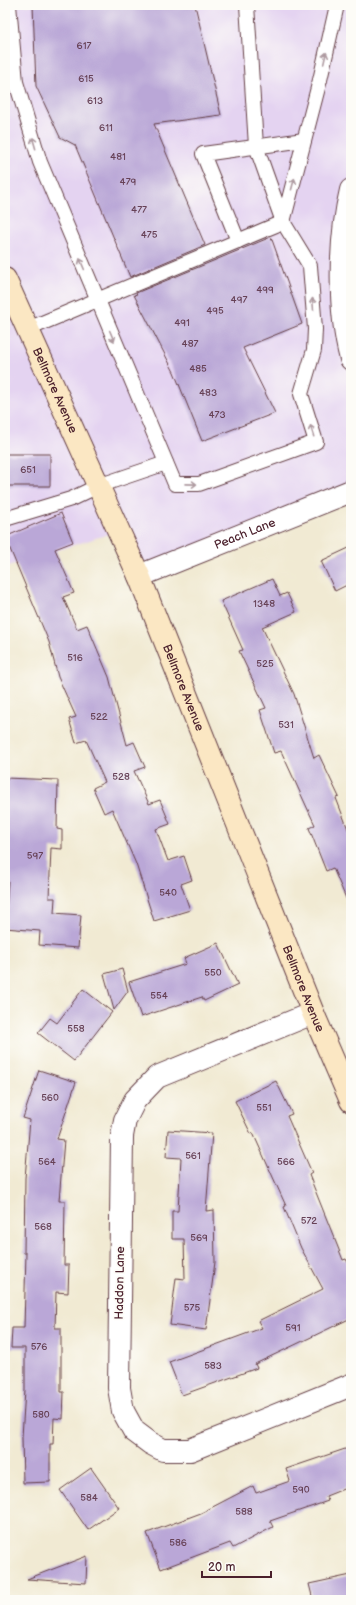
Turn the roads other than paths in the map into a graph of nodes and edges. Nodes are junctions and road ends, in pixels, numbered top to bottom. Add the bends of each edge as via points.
1 (9, 5) edge
2 (247, 5) edge
3 (337, 5) edge
4 (304, 140) junction
5 (256, 146) junction
6 (351, 190) edge
7 (283, 222) junction
8 (238, 241) junction
9 (5, 278) edge
10 (97, 300) junction
11 (28, 329) junction
12 (351, 359) edge
13 (166, 462) junction
14 (98, 486) junction
15 (351, 491) edge
16 (5, 519) edge
17 (139, 576) junction
18 (313, 1013) junction
19 (351, 1101) edge
20 (351, 1385) edge

10 -> 1 lane via 40,162 16,82
2 - 5 lane
4 -> 3 lane
4 - 5 lane
7 -> 4 lane
5 - 7 lane
5 - 8 lane via 203,154
6 - 12 street via 342,254 343,303
7 - 8 lane
13 -> 7 lane via 175,484 199,484 316,442 301,394 314,350 310,266
8 - 10 lane
9 - 11 main road, Bellmore Avenue
10 - 11 lane
10 -> 13 lane
11 - 14 main road, Bellmore Avenue
13 - 14 lane
14 - 16 lane via 71,499
14 - 17 main road, Bellmore Avenue
15 - 17 street, Peach Lane
17 - 18 main road, Bellmore Avenue
18 - 19 main road, Bellmore Avenue
18 - 20 street, Haddon Lane via 157,1077 135,1100 125,1120 122,1136 118,1388 123,1411 134,1431 150,1444 163,1450 190,1450

